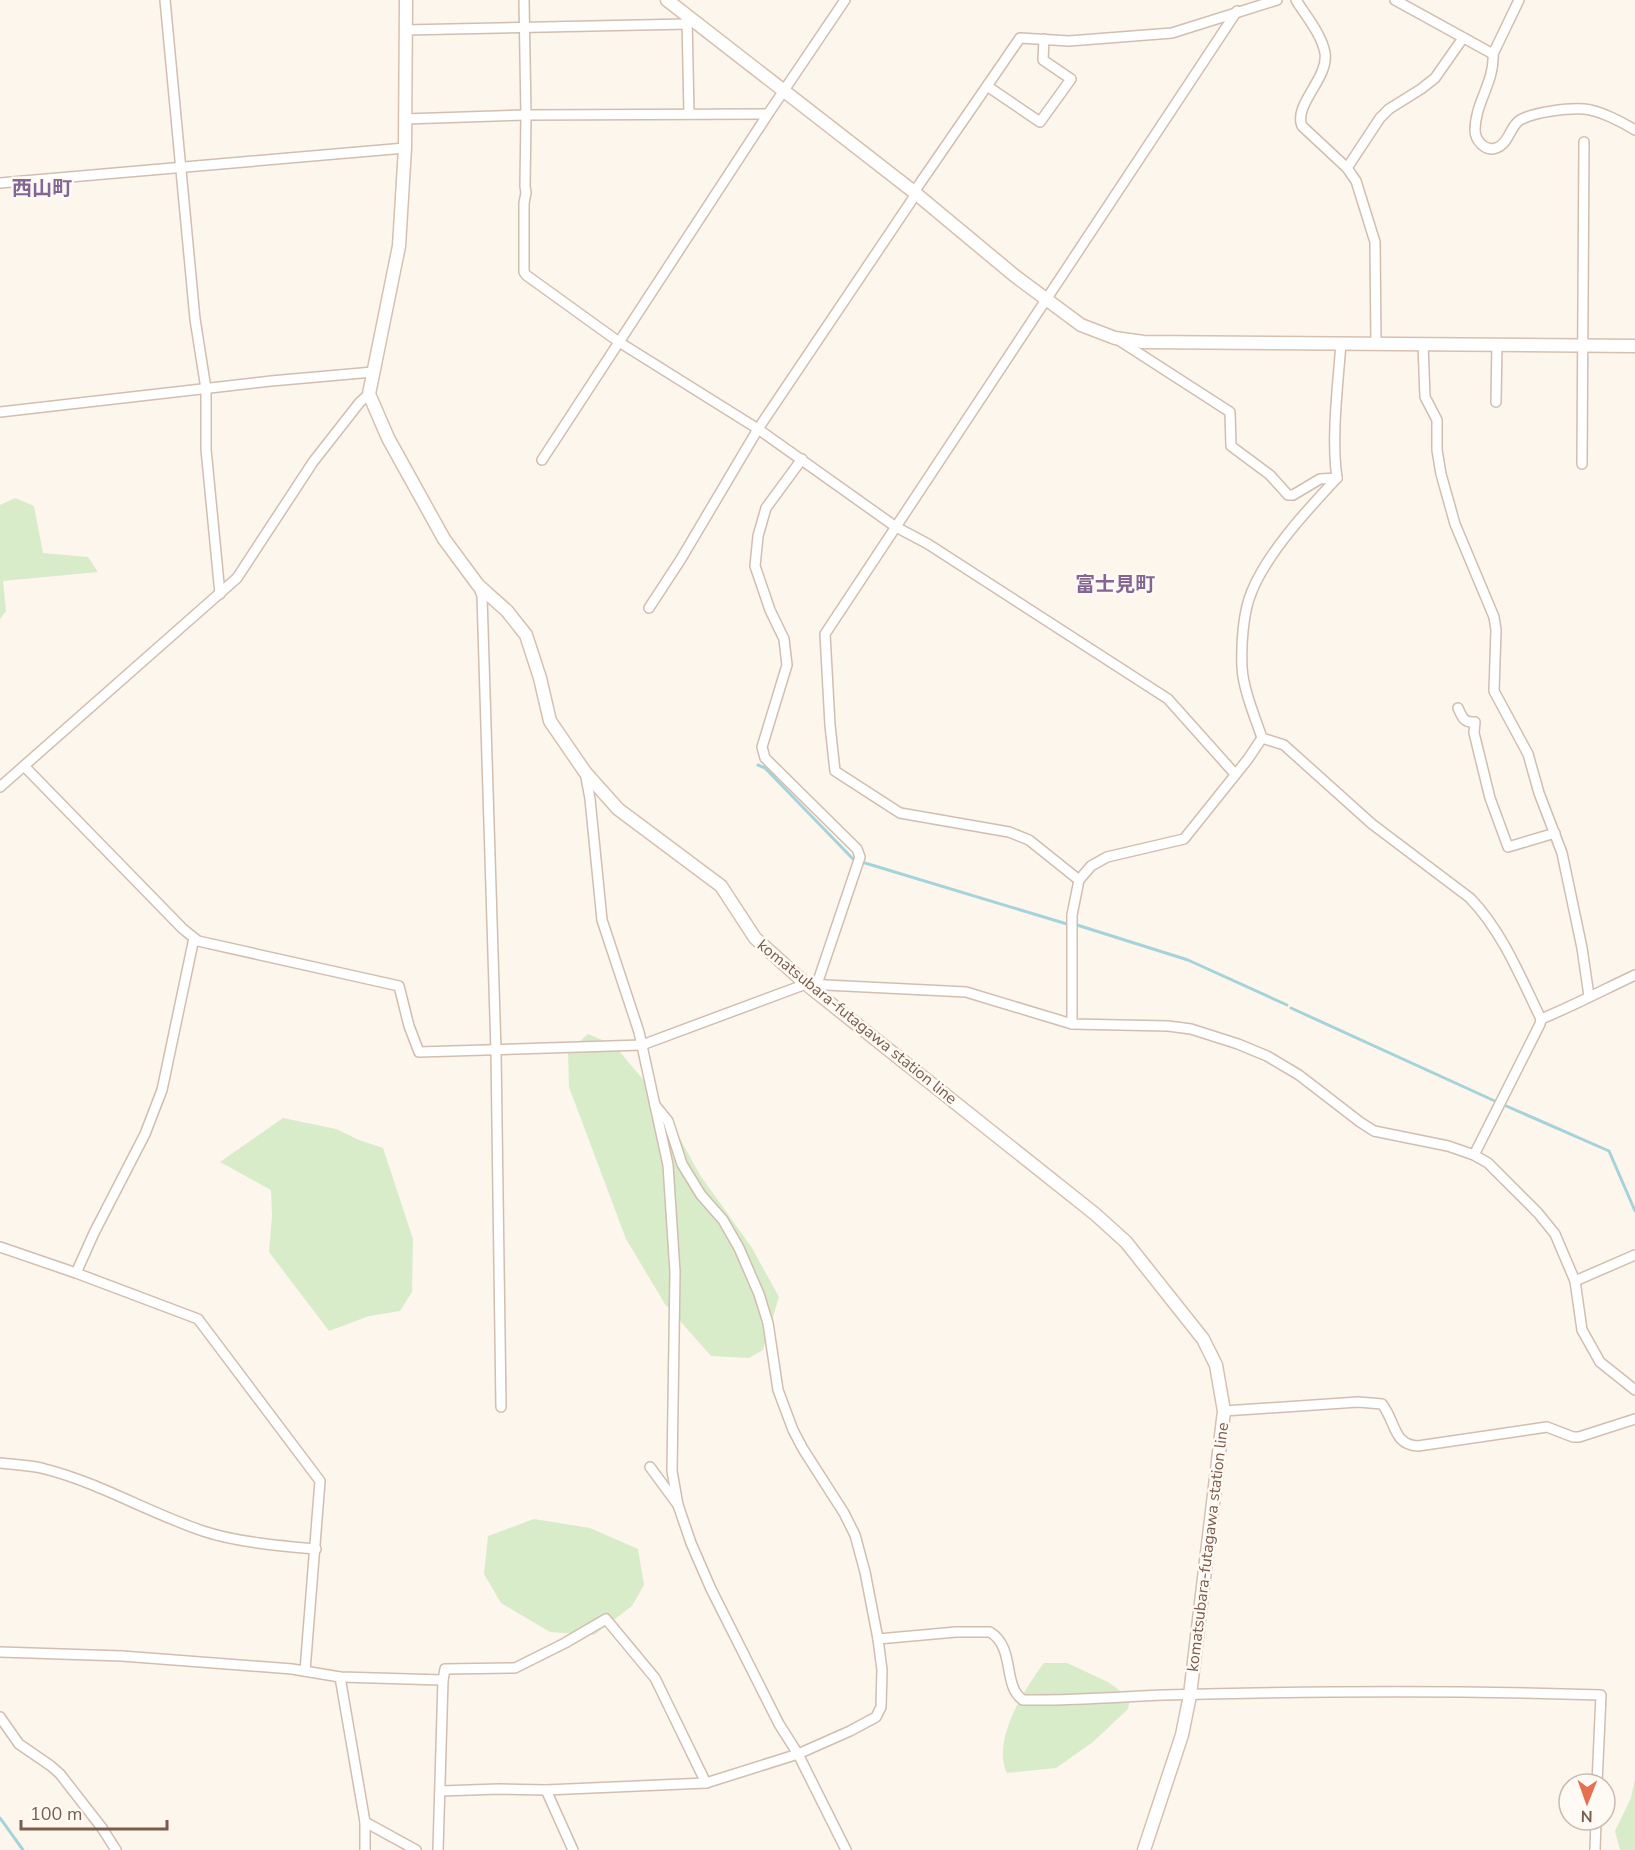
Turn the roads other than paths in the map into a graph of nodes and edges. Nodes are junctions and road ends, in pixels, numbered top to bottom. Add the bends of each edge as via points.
1 (165, 0) edge
2 (406, 0) edge
3 (524, 0) edge
4 (667, 0) edge
5 (845, 0) edge
6 (1276, 0) edge
7 (1296, 0) edge
8 (1395, 0) edge
9 (1519, 0) edge
10 (1237, 11) junction
11 (687, 20) junction
12 (525, 26) junction
13 (405, 30) junction
14 (1463, 38) junction
15 (1044, 39) junction
16 (1493, 54) junction
17 (987, 86) junction
18 (784, 92) junction
19 (689, 113) junction
20 (526, 114) junction
21 (768, 114) junction
22 (405, 119) junction
23 (1635, 130) edge
24 (1584, 142) dead end
25 (405, 148) junction
26 (181, 167) junction
27 (1347, 168) junction
28 (0, 183) edge
29 (915, 193) junction
30 (1047, 300) junction
31 (1115, 338) junction
32 (619, 342) junction
33 (1341, 343) junction
34 (1376, 343) junction
35 (1422, 344) junction
36 (1497, 344) junction
37 (1583, 345) junction
38 (1635, 346) edge
39 (373, 372) junction
40 (206, 388) junction
41 (369, 394) junction
42 (1496, 402) dead end
43 (0, 412) edge
44 (759, 429) junction
45 (802, 459) junction
46 (542, 460) dead end
47 (1582, 464) dead end
48 (1337, 478) junction
49 (896, 527) junction
50 (478, 585) junction
51 (220, 594) junction
52 (649, 608) dead end
53 (1458, 708) dead end
54 (1262, 738) junction
55 (24, 766) junction
56 (585, 772) junction
57 (1235, 774) junction
58 (0, 787) edge
59 (1555, 833) junction
60 (1079, 880) junction
61 (194, 938) junction
62 (1635, 975) edge
63 (811, 984) junction
64 (1589, 996) junction
65 (1541, 1019) junction
66 (1072, 1024) junction
67 (642, 1045) junction
68 (496, 1051) junction
69 (655, 1105) junction
70 (1474, 1155) junction
71 (0, 1247) edge
72 (1635, 1255) edge
73 (76, 1273) junction
74 (1575, 1281) junction
75 (1635, 1390) edge
76 (501, 1407) dead end
77 (1224, 1410) junction
78 (1635, 1419) edge
79 (0, 1463) edge
80 (650, 1467) dead end
81 (678, 1505) junction
82 (316, 1549) junction
83 (878, 1639) junction
84 (0, 1652) edge
85 (305, 1671) junction
86 (340, 1677) junction
87 (443, 1680) junction
88 (1190, 1695) junction
89 (0, 1717) edge
90 (798, 1754) junction
91 (1598, 1772) edge
92 (706, 1783) junction
93 (546, 1790) junction
94 (441, 1791) junction
95 (365, 1822) junction
96 (1595, 1832) edge
97 (116, 1850) edge
98 (365, 1850) edge
99 (416, 1850) edge
100 (438, 1850) edge
101 (573, 1850) edge
102 (846, 1850) edge
103 (1144, 1850) edge
104 (1594, 1850) edge

1 - 26 street
2 - 13 main road
3 - 12 street
4 - 11 main road
5 - 18 street
6 - 10 street
7 - 27 street via 1325,54 1323,72 1300,120
8 - 14 street
9 - 16 street
10 - 15 street via 1172,33 1069,41
10 - 30 street
11 - 12 street
11 - 18 main road
11 - 19 street
12 - 13 street
12 - 20 street
13 - 22 main road
14 - 16 street
14 - 27 street via 1434,78 1380,118
15 - 17 street via 1020,38
15 - 17 street via 1044,60 1071,79 1040,122
16 - 23 street via 1475,132 1487,148 1496,148 1519,121 1540,113 1585,109
17 - 29 street
18 - 21 street
18 - 29 main road
19 - 20 street
19 - 21 street
20 - 22 street
20 - 32 street via 524,272
21 - 32 street
22 - 25 main road
24 - 37 street
25 - 26 street
25 - 39 main road via 399,246
26 - 28 street
26 - 40 street via 195,319
27 - 34 street via 1356,180 1376,242
29 - 30 main road
29 - 44 street
30 - 31 main road via 1081,325
30 - 49 street
31 - 33 main road via 1143,342
31 - 48 street via 1230,412 1231,446 1288,495 1320,479
32 - 44 street
32 - 46 street
33 - 34 main road
33 - 48 street
34 - 35 main road
35 - 36 main road
35 - 59 street via 1425,397 1437,420 1441,474 1455,524 1494,617 1494,691 1528,754
36 - 37 main road
36 - 42 street
37 - 38 main road
37 - 47 street
39 - 40 street
39 - 41 main road
40 - 43 street
40 - 51 street via 206,449
41 - 50 main road, komatsubara-futagawa station line via 388,438 444,539
41 - 51 street via 313,462 237,578
44 - 45 street
44 - 52 street
45 - 49 street
45 - 63 street via 766,508 758,536 755,566 784,639 787,666 762,747 765,758 857,849 860,857
48 - 54 street via 1275,550 1251,592 1241,669
49 - 57 street via 938,550 1168,699
49 - 60 street via 825,634 835,771 900,813 1009,832 1029,840
50 - 56 main road, komatsubara-futagawa station line via 526,635 550,721
50 - 68 street via 482,596
51 - 55 street
53 - 59 street via 1463,719 1475,722 1473,733 1490,798 1508,847
54 - 57 street
54 - 65 street via 1284,745 1372,824 1481,909 1514,963
55 - 58 street
55 - 61 street
56 - 63 main road, komatsubara-futagawa station line via 618,809 721,886 754,938
56 - 67 street via 602,920
57 - 60 street via 1184,839 1107,857 1091,866
59 - 64 street via 1569,885
60 - 66 street via 1072,915
61 - 68 street via 206,944 399,986 419,1052
61 - 73 street via 162,1090 145,1134
62 - 64 street
63 - 66 street via 966,992
63 - 67 street
63 - 77 main road, komatsubara-futagawa station line via 1126,1242 1203,1339 1216,1365
64 - 65 street
65 - 70 street
66 - 70 street via 1168,1026 1213,1036 1267,1056 1374,1131
67 - 68 street
67 - 69 street
68 - 76 street
69 - 81 street via 668,1165 675,1272 672,1471
69 - 83 street via 668,1121 682,1164 723,1220 759,1294 768,1323 778,1390 803,1449 855,1535
70 - 74 street via 1488,1163 1549,1227
71 - 73 street
72 - 74 street
73 - 82 street via 198,1319 320,1481
74 - 75 street via 1582,1330 1600,1362
77 - 78 street via 1358,1401 1382,1404 1400,1441 1418,1446 1547,1427 1579,1437
77 - 88 main road, komatsubara-futagawa station line
79 - 82 street via 44,1468 80,1480 205,1532
80 - 81 street
81 - 90 street via 711,1589 779,1725
82 - 85 street
83 - 88 street via 990,1632 1002,1642 1013,1687 1023,1700
83 - 90 street via 882,1670 881,1707 876,1717
84 - 85 street via 122,1656
85 - 86 street
86 - 87 street
86 - 95 street
87 - 92 street via 445,1669 515,1668 606,1619 656,1678
87 - 94 street
88 - 91 street via 1601,1695
88 - 103 main road, komatsubara-futagawa station line via 1182,1735
89 - 97 street via 19,1744 60,1774
90 - 92 street
90 - 102 street
92 - 93 street
93 - 94 street
93 - 101 street
94 - 100 street
95 - 98 street
95 - 99 street
96 - 104 street

